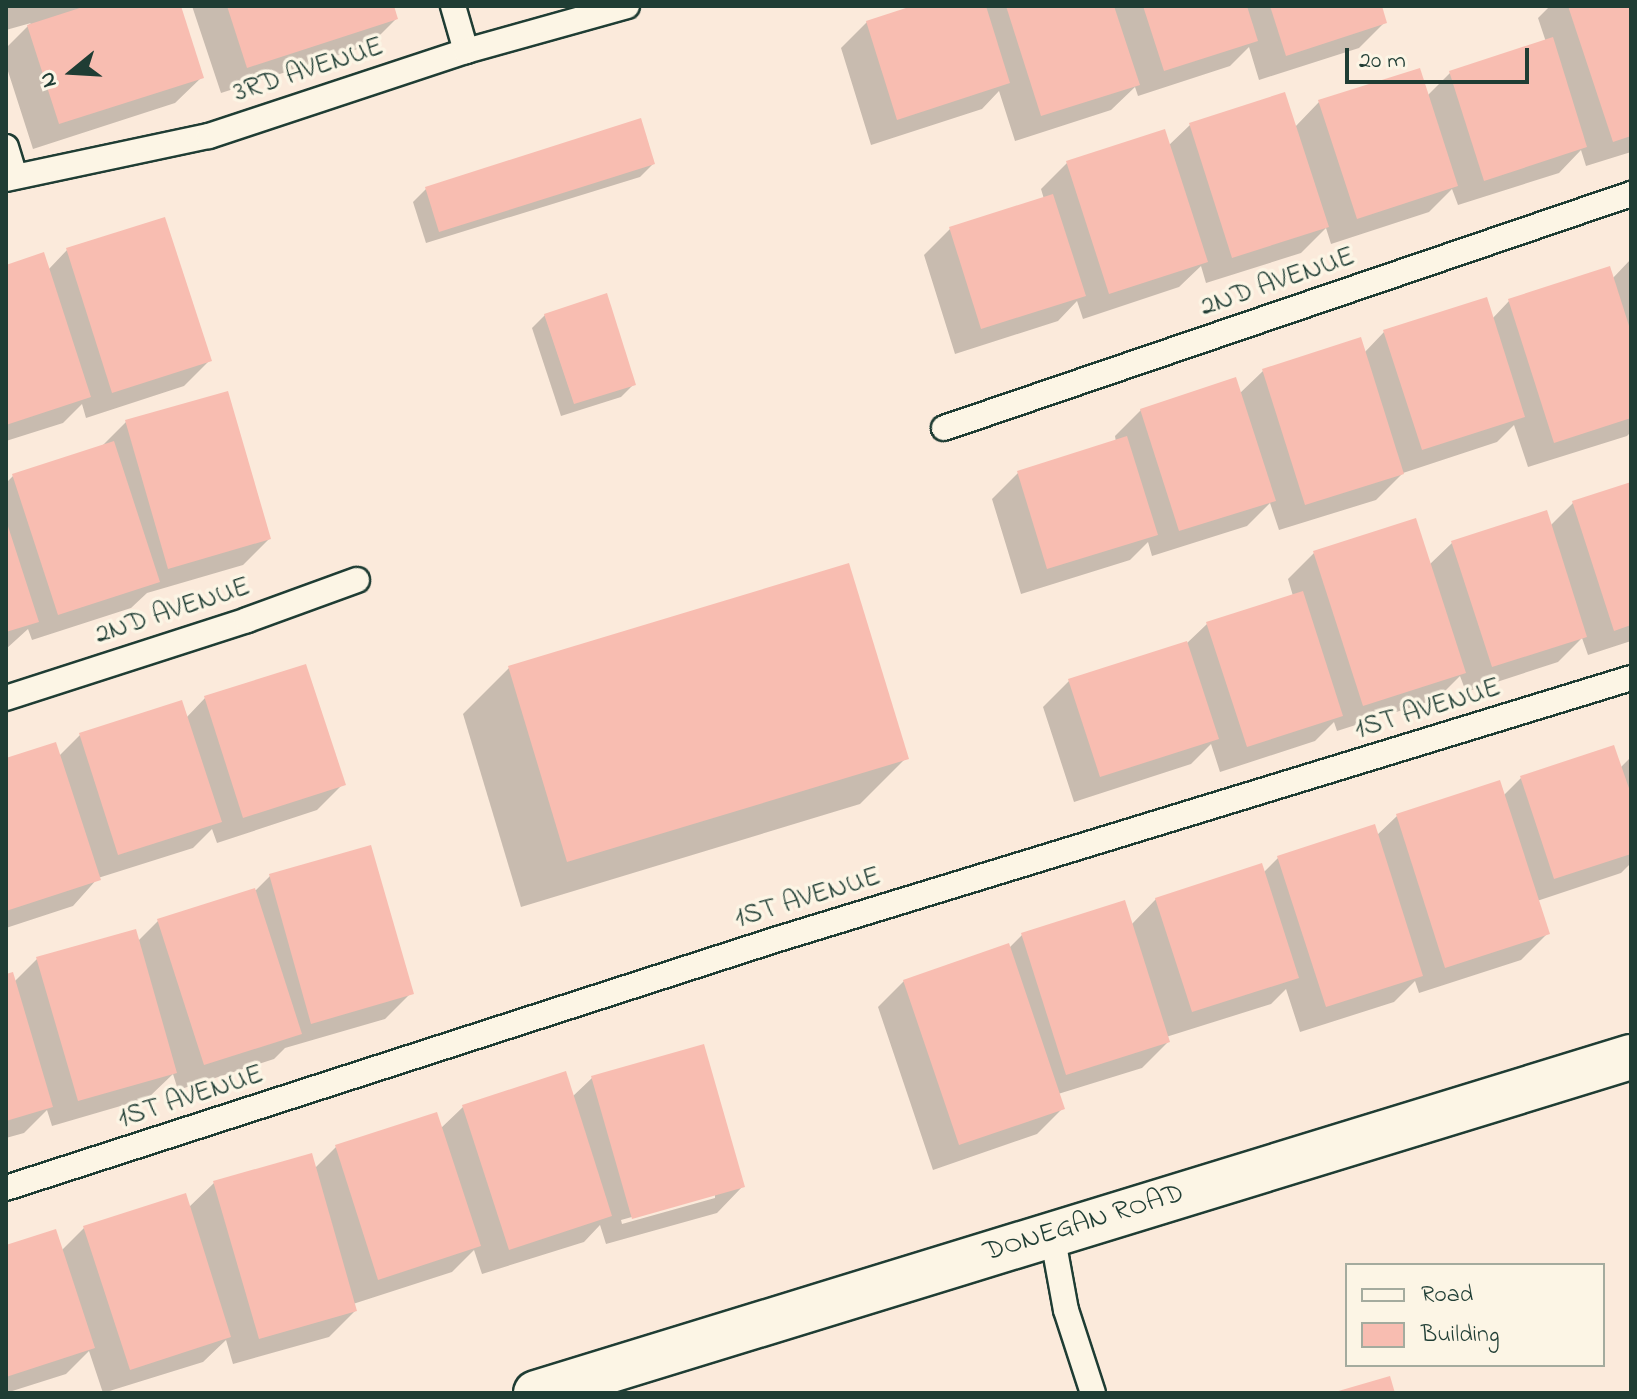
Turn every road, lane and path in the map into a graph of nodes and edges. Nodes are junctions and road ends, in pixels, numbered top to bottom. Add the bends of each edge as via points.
1 (453, 6) edge
2 (627, 6) edge
3 (466, 51) junction
4 (6, 147) edge
5 (10, 178) edge
6 (1631, 194) edge
7 (944, 428) dead end
8 (357, 580) dead end
9 (1631, 678) edge
10 (6, 698) edge
11 (1631, 1057) edge
12 (6, 1188) edge
13 (1052, 1234) junction
14 (536, 1393) edge
15 (1093, 1393) edge

1 - 3 lane
2 - 3 lane, 3RD AVENUE
3 - 5 lane, 3RD AVENUE via 209,136
4 - 5 lane
6 - 7 lane, 2ND AVENUE
8 - 10 lane, 2ND AVENUE
9 - 12 lane, 1ST AVENUE via 778,939
11 - 13 street, DONEGAN ROAD
13 - 14 street, DONEGAN ROAD
13 - 15 lane via 1066,1310

